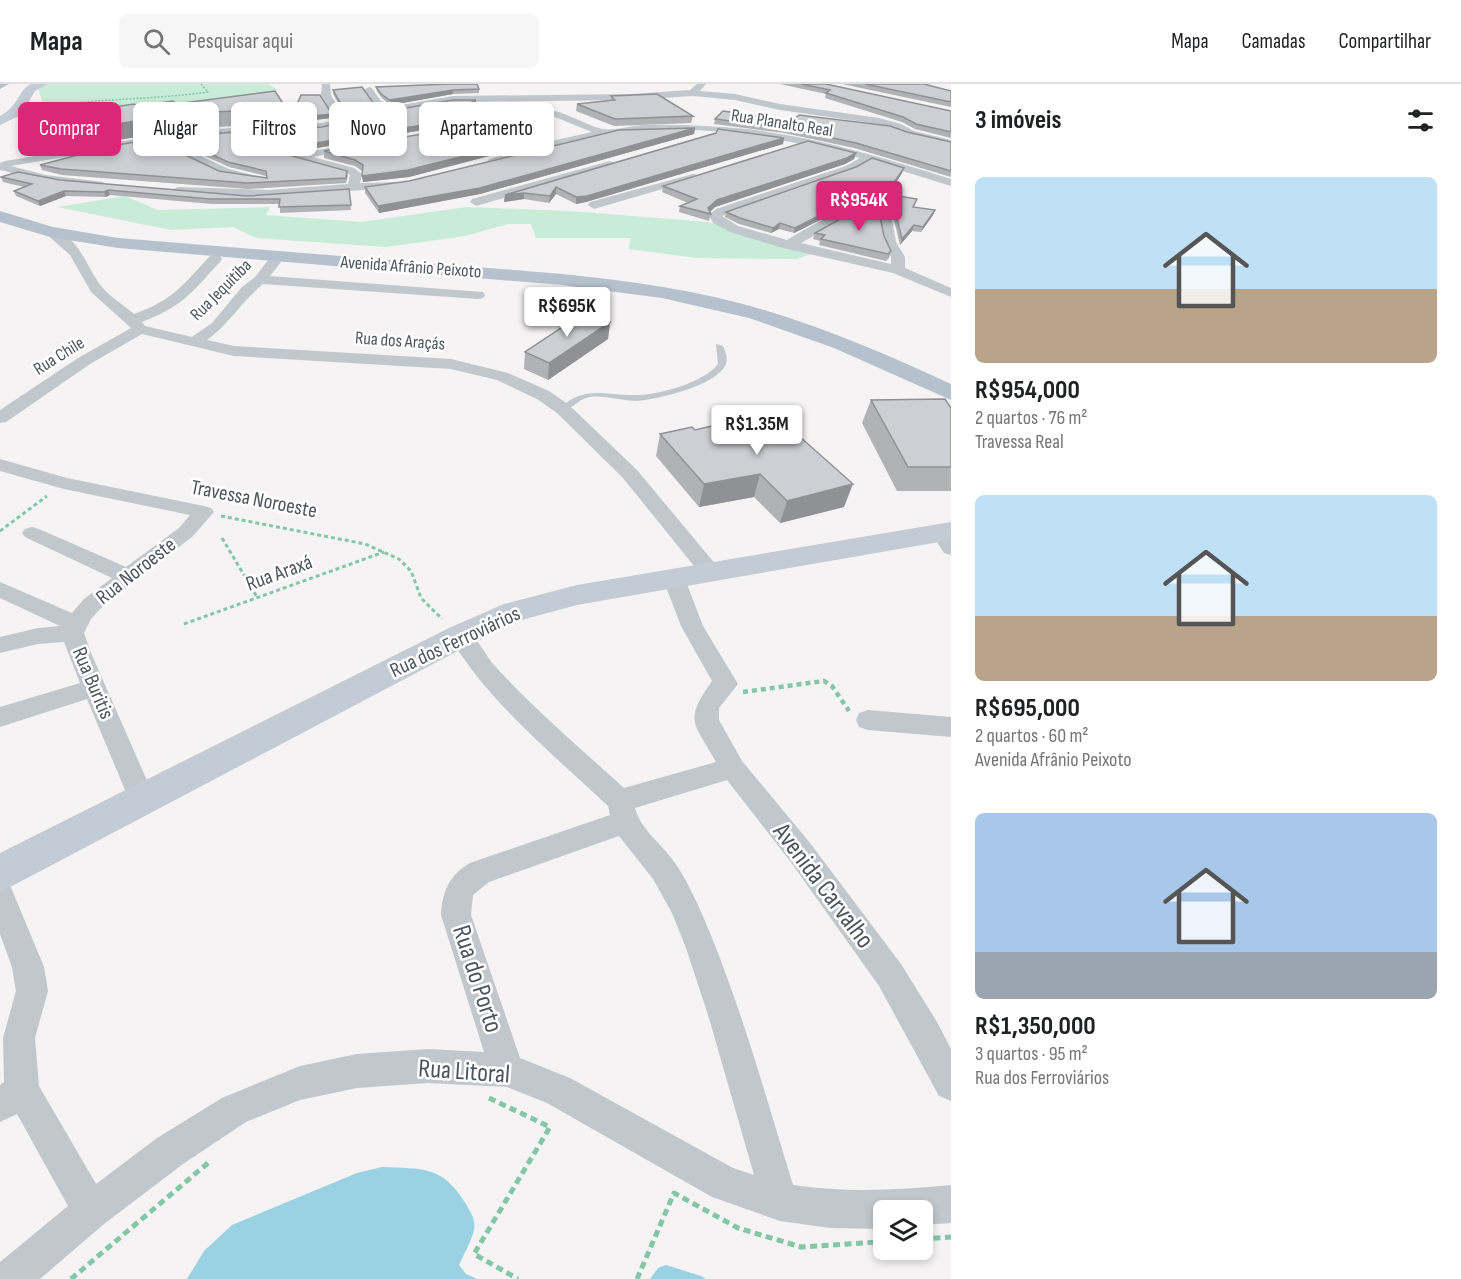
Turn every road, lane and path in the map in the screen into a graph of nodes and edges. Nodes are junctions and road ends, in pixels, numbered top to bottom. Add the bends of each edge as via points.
1 (41, 84) edge
2 (201, 84) edge
3 (326, 84) edge
4 (702, 84) edge
5 (471, 87) edge
6 (627, 87) dead end
7 (747, 89) dead end
8 (369, 90) dead end
9 (590, 92) junction
10 (693, 93) junction
11 (517, 97) junction
12 (566, 97) junction
13 (735, 97) junction
14 (330, 102) edge
15 (376, 102) edge
16 (407, 107) edge
17 (555, 114) joint
18 (2, 120) edge
19 (683, 128) junction
20 (711, 129) junction
21 (725, 129) junction
22 (599, 134) junction
23 (807, 141) junction
24 (133, 143) edge
25 (951, 143) edge
26 (786, 148) edge
27 (192, 156) edge
28 (302, 156) edge
29 (867, 158) junction
30 (483, 159) edge
31 (617, 162) edge
32 (0, 166) edge
33 (709, 173) edge
34 (230, 174) junction
35 (262, 180) edge
36 (409, 182) edge
37 (951, 183) edge
38 (114, 185) edge
39 (353, 189) junction
40 (170, 190) edge
41 (195, 192) junction
42 (0, 202) edge
43 (476, 202) dead end
44 (594, 205) dead end
45 (0, 216) edge
46 (50, 232) junction
47 (788, 245) junction
48 (215, 259) dead end
49 (274, 262) dead end
50 (898, 270) junction
51 (260, 280) junction
52 (951, 293) edge
53 (478, 295) dead end
54 (136, 324) junction
55 (193, 343) junction
56 (719, 346) dead end
57 (951, 379) edge
58 (951, 393) edge
59 (563, 410) junction
60 (0, 418) edge
61 (0, 465) edge
62 (64, 483) junction
63 (204, 512) junction
64 (0, 531) edge
65 (32, 532) dead end
66 (948, 535) edge
67 (222, 538) dead end
68 (385, 552) junction
69 (711, 572) junction
70 (126, 576) junction
71 (674, 579) junction
72 (0, 589) edge
73 (257, 597) junction
74 (184, 624) dead end
75 (74, 629) junction
76 (460, 636) junction
77 (0, 645) edge
78 (94, 687) junction
79 (722, 687) junction
80 (0, 717) edge
81 (868, 720) joint
82 (951, 728) edge
83 (733, 768) junction
84 (143, 801) junction
85 (622, 812) junction
86 (0, 873) edge
87 (0, 894) edge
88 (507, 1070) junction
89 (951, 1084) edge
90 (480, 1094) dead end
91 (11, 1098) edge
92 (211, 1160) dead end
93 (780, 1202) junction
94 (951, 1204) edge
95 (91, 1211) junction
96 (951, 1237) edge
97 (933, 1238) edge
98 (873, 1242) edge
99 (10, 1279) edge
100 (71, 1279) edge
101 (519, 1279) edge
102 (637, 1279) edge

1 - 18 main road via 30,89 20,110
2 - 18 path via 208,92 54,104
3 - 14 street
4 - 10 street
5 - 11 street
6 - 9 street
7 - 13 street
8 - 15 street
9 - 10 street
9 - 12 street
10 - 13 street
11 - 12 street
11 - 16 street via 453,99
12 - 17 street via 567,108
13 - 20 street
13 - 25 street via 879,121
17 - 22 street
19 - 20 street, Rua Planalto Real
19 - 21 street via 693,141
19 - 22 street, Rua Planalto Real via 631,128
20 - 21 street, Rua Planalto Real
21 - 23 street, Rua Planalto Real
22 - 30 street, Rua Planalto Real
23 - 26 street
23 - 29 street, Rua Planalto Real
24 - 32 street
27 - 34 street
28 - 39 street via 361,173
29 - 37 street, Rua Planalto Real
29 - 47 street via 850,168 715,215 734,230
31 - 43 street
32 - 38 street via 46,178
33 - 44 street
34 - 35 street
34 - 41 street
36 - 39 street
39 - 41 street via 258,195
40 - 41 street
42 - 57 main road, Avenida Afrânio Peixoto via 44,220 109,232 538,267 697,289 830,326
45 - 46 main road, Avenida Afrânio Peixoto
46 - 54 street, Rua dos Araçás via 76,253 96,289
46 - 58 main road, Avenida Afrânio Peixoto via 147,246 568,280 668,294 805,329
47 - 50 street
47 - 50 street via 829,221 877,209 885,214
48 - 54 street, Rua Chile via 178,299
49 - 51 street, Rua Jequitiba
50 - 52 street
51 - 53 street
51 - 55 street, Rua Jequitiba via 217,326
54 - 55 street, Rua dos Araçás
54 - 60 street, Rua Chile
55 - 59 street, Rua dos Araçás via 255,353 424,361 476,368 524,385
56 - 59 lane via 722,363 704,379 638,398 585,396
59 - 69 street, Rua dos Araçás via 630,474
61 - 62 street, Travessa Noroeste
62 - 63 street, Travessa Noroeste
62 - 64 path
63 - 68 path, Travessa Noroeste via 365,544
63 - 70 street, Rua Noroeste via 186,532
65 - 70 street
66 - 69 main road, Rua dos Ferroviários
67 - 73 path
68 - 73 path, Rua Araxá
68 - 76 path, Travessa Noroeste via 411,571 421,598
69 - 71 main road, Rua dos Ferroviários
70 - 75 street, Rua Noroeste via 92,604
71 - 76 main road, Rua dos Ferroviários via 547,602
71 - 79 street
72 - 75 street
73 - 74 path, Rua Araxá
75 - 77 street, Rua Buritis
75 - 78 street, Rua Buritis
76 - 84 main road, Rua dos Ferroviários
76 - 85 street via 485,670
78 - 80 street
78 - 84 street, Rua Buritis
79 - 81 path via 735,685 743,692 751,692 824,681 851,713
79 - 83 street, Avenida Carvalho via 707,707 706,721
81 - 82 street
83 - 85 street
83 - 89 street, Avenida Carvalho via 890,975
84 - 86 main road, Rua dos Ferroviários
85 - 88 street, Rua do Porto via 480,872 460,888 456,915
85 - 93 street via 663,870 701,948
87 - 91 street via 28,967 32,991 19,1038
88 - 93 street, Rua Litoral via 558,1090 724,1184
88 - 95 street, Rua Litoral via 428,1066 357,1071 300,1083 234,1110 170,1151
90 - 101 path via 550,1127 474,1254
91 - 95 street
92 - 100 path
93 - 94 street, Rua Litoral via 830,1209 883,1210
95 - 99 street, Rua Litoral
96 - 97 path
98 - 102 path via 801,1247 738,1228 674,1193

